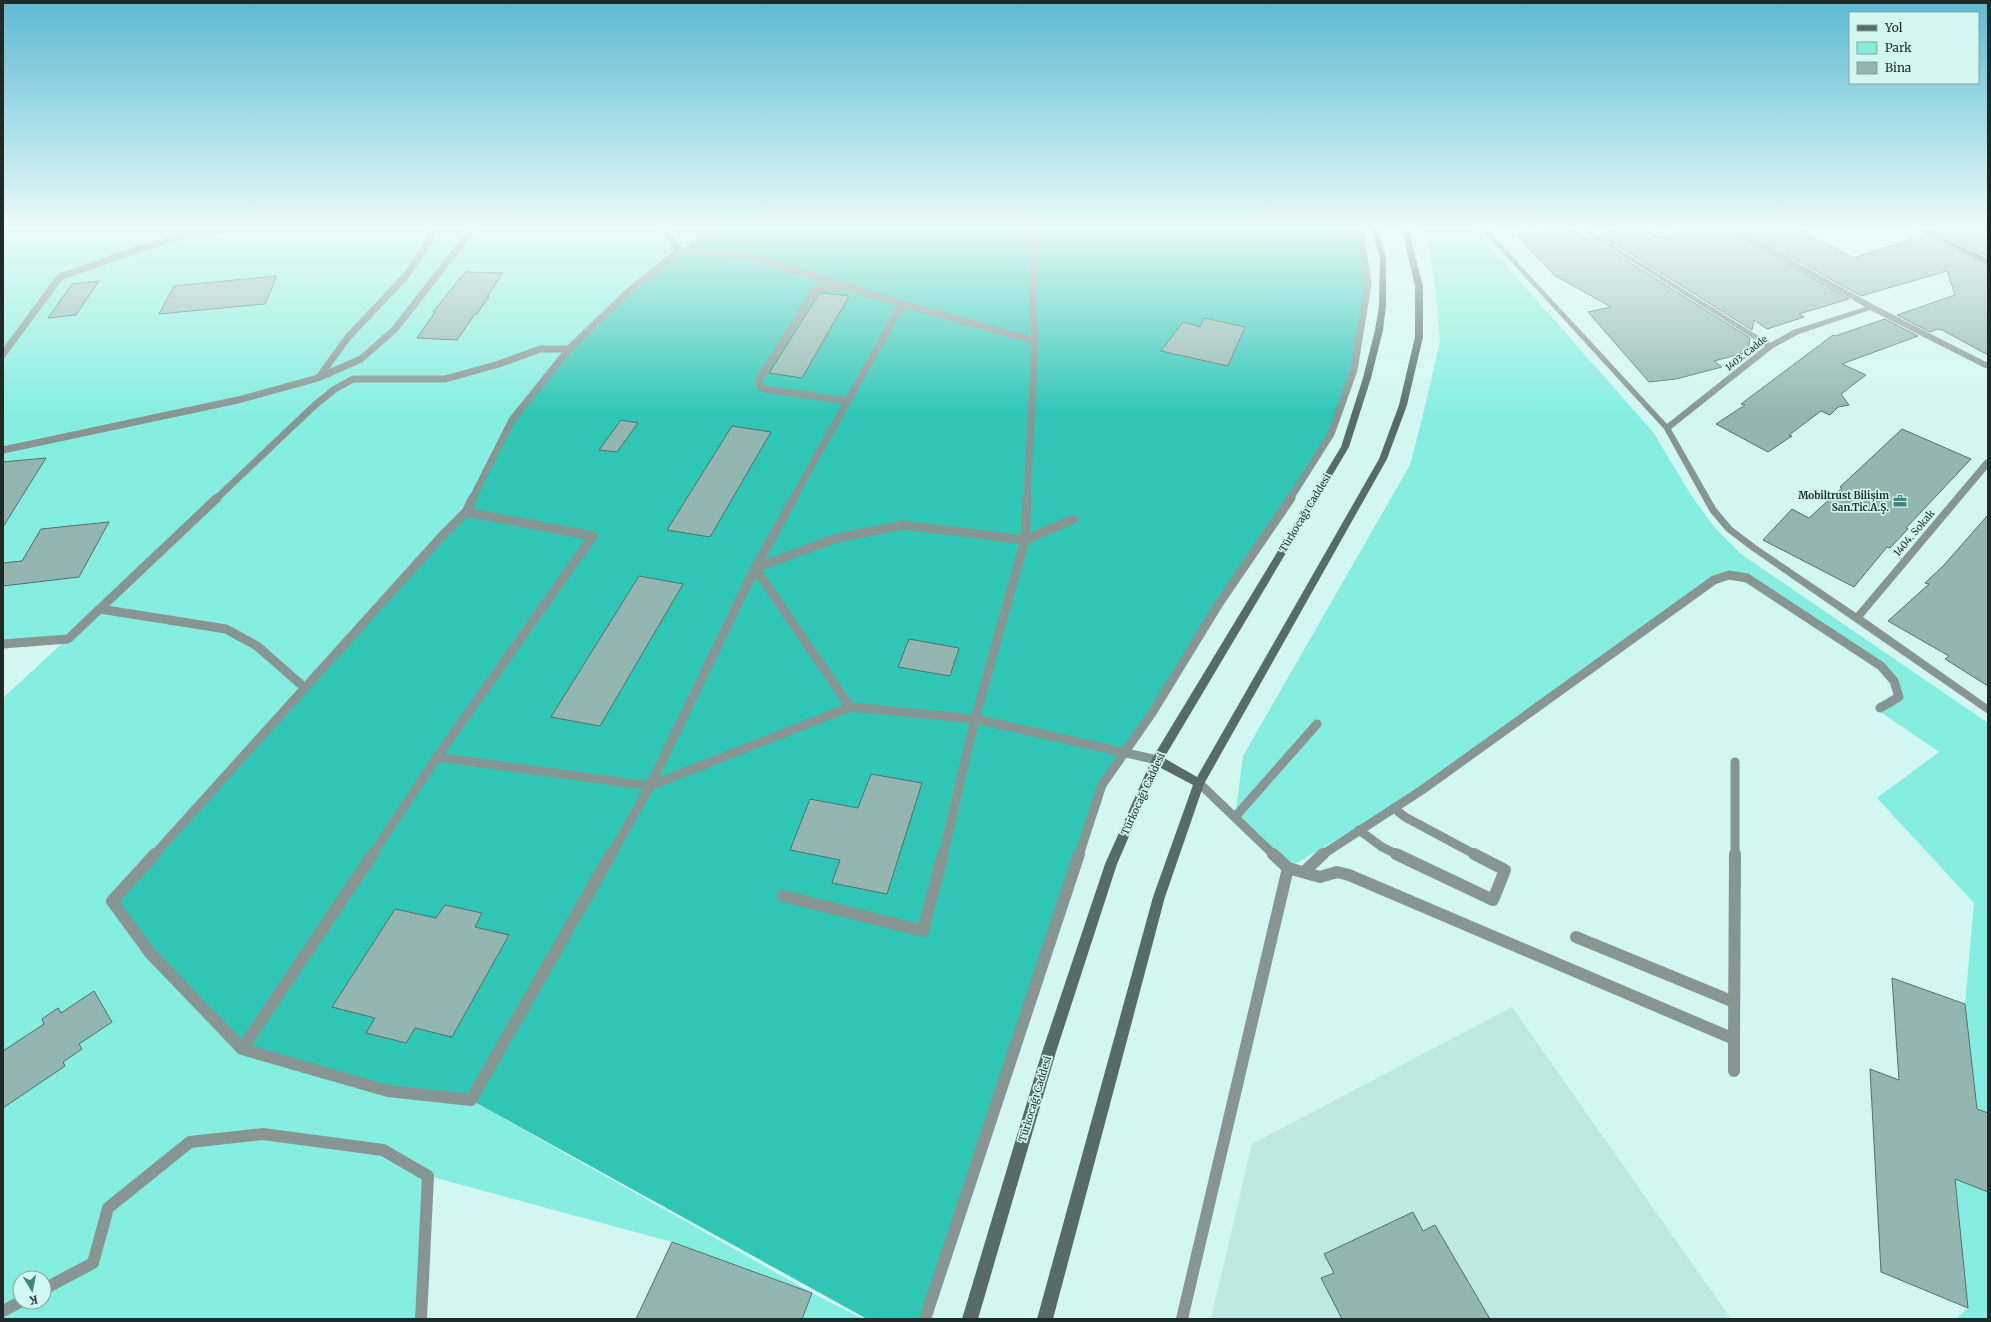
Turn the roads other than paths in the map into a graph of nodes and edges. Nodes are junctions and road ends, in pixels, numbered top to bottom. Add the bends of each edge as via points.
1 (50, 291) edge
2 (392, 291) edge
3 (425, 291) edge
4 (630, 291) edge
5 (815, 291) edge
6 (849, 291) edge
7 (852, 291) edge
8 (1032, 291) edge
9 (1367, 291) edge
10 (1384, 291) edge
11 (1419, 291) edge
12 (1541, 291) edge
13 (1682, 291) edge
14 (1842, 291) edge
15 (900, 307) junction
16 (1871, 307) junction
17 (1035, 341) junction
18 (1770, 346) junction
19 (569, 349) junction
20 (3, 354) edge
21 (1988, 366) edge
22 (318, 378) junction
23 (848, 401) junction
24 (1667, 428) junction
25 (3, 450) edge
26 (1988, 462) edge
27 (466, 512) junction
28 (1074, 519) dead end
29 (1025, 540) junction
30 (755, 568) junction
31 (100, 609) junction
32 (1857, 618) junction
33 (3, 644) edge
34 (305, 688) junction
35 (850, 707) junction
36 (1880, 708) dead end
37 (1988, 710) edge
38 (974, 719) junction
39 (1317, 724) dead end
40 (1125, 753) junction
41 (437, 757) junction
42 (1157, 760) junction
43 (1735, 762) dead end
44 (1199, 783) junction
45 (650, 786) junction
46 (1394, 808) junction
47 (1235, 817) junction
48 (1359, 830) junction
49 (1288, 868) junction
50 (1304, 872) junction
51 (783, 896) dead end
52 (1576, 937) dead end
53 (1734, 1002) junction
54 (1734, 1039) junction
55 (242, 1049) junction
56 (1734, 1071) dead end
57 (52, 1285) edge
58 (12, 1306) edge
59 (3, 1311) edge
60 (421, 1319) edge
61 (925, 1319) edge
62 (970, 1319) edge
63 (1045, 1319) edge
64 (1182, 1319) edge

1 - 20 lane
2 - 22 lane via 349,336
3 - 22 lane via 395,329 361,359
4 - 19 lane
5 - 23 lane via 759,380 760,387
6 - 15 lane
7 - 15 lane
8 - 17 lane
9 - 40 lane via 1354,370 1331,434 1284,509 1220,602
10 - 42 main road, Türkocağı Caddesi via 1378,333 1361,400 1345,446
11 - 44 main road via 1419,337 1403,404 1383,459
12 - 24 street
13 - 18 street
14 - 16 street
15 - 17 lane
15 - 23 lane
16 - 18 street, 1403. Cadde via 1796,332
16 - 21 street
17 - 29 lane
18 - 24 street, 1403. Cadde
19 - 27 lane via 512,420
19 - 31 lane via 540,349 445,380 353,379 341,385 315,405
22 - 25 lane via 238,400
23 - 30 lane
24 - 32 street via 1713,510 1729,529
26 - 32 street, 1404. Sokak
27 - 34 lane
27 - 41 lane via 593,536
28 - 29 lane
29 - 30 lane via 903,525 837,538
29 - 38 lane
30 - 35 lane
30 - 45 lane
31 - 33 lane via 68,639
31 - 34 lane via 226,629 257,646
32 - 37 street
34 - 55 lane via 112,901 150,953
35 - 38 lane
35 - 45 lane
36 - 46 lane via 1899,697 1894,681 1881,666 1747,578 1729,575 1714,580
38 - 40 lane
38 - 51 lane via 923,931
39 - 47 lane
40 - 42 lane
40 - 61 lane via 1102,785
41 - 45 lane
41 - 55 lane
42 - 44 main road
42 - 62 main road, Türkocağı Caddesi via 1111,864 1049,1052
43 - 53 lane
44 - 47 lane
44 - 63 main road via 1159,897
45 - 55 lane via 471,1100 388,1091
46 - 48 lane
46 - 48 lane via 1405,817 1505,870 1493,900 1382,847
47 - 49 lane
48 - 50 lane via 1325,852
49 - 50 lane
49 - 64 lane
50 - 54 lane via 1320,877 1337,872 1349,875
52 - 53 lane
53 - 54 lane
54 - 56 lane
57 - 60 lane via 93,1263 108,1208 190,1142 263,1134 383,1150 428,1176
58 - 59 lane

